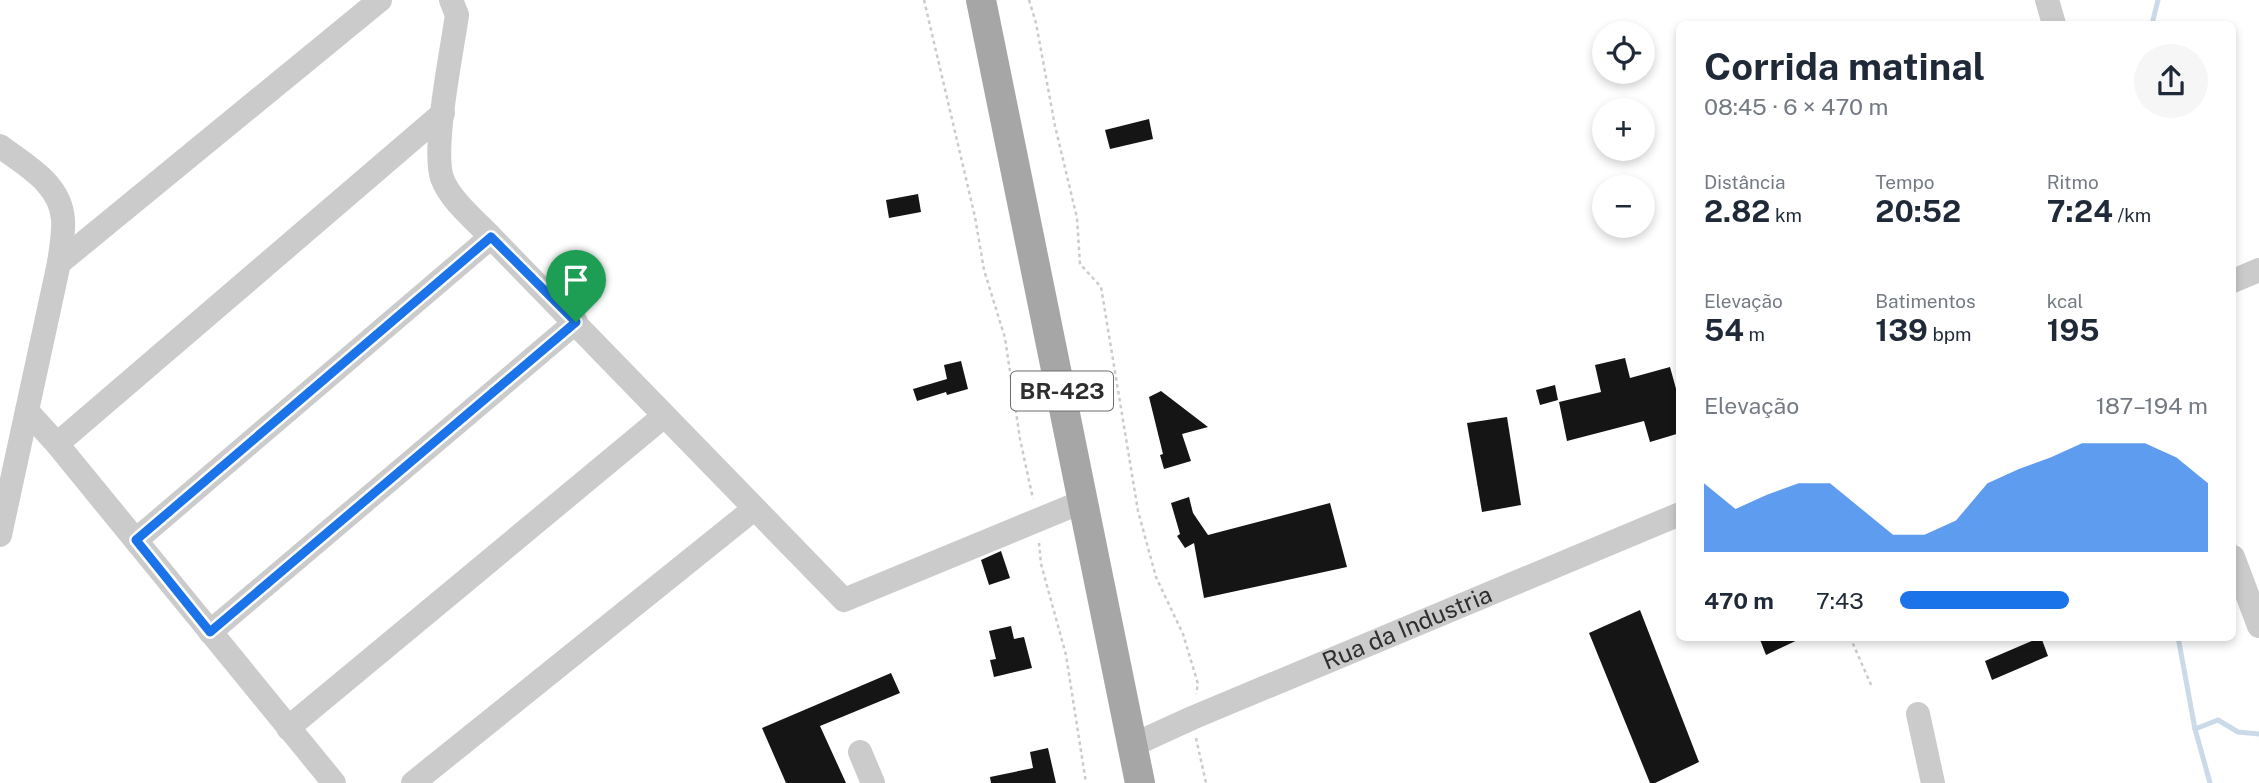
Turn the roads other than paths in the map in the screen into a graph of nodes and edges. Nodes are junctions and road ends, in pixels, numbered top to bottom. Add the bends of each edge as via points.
1 (380, 0) edge
2 (451, 0) edge
3 (981, 0) edge
4 (2047, 0) edge
5 (2053, 21) edge
6 (443, 113) junction
7 (0, 146) edge
8 (491, 237) junction
9 (59, 263) junction
10 (2259, 270) edge
11 (2236, 280) edge
12 (576, 322) junction
13 (27, 411) junction
14 (663, 416) junction
15 (57, 444) junction
16 (1084, 501) junction
17 (754, 509) junction
18 (1676, 516) edge
19 (0, 535) edge
20 (136, 540) junction
21 (2236, 565) edge
22 (2259, 626) edge
23 (210, 632) junction
24 (1918, 714) dead end
25 (288, 728) junction
26 (1133, 745) junction
27 (860, 752) dead end
28 (334, 783) edge
29 (413, 783) edge
30 (873, 783) edge
31 (1140, 783) edge
32 (1933, 783) edge

1 - 9 street
2 - 6 street via 457,15
3 - 16 main road, BR-423
4 - 5 street
6 - 8 street via 438,155 443,180
6 - 15 street
7 - 9 street via 50,184 59,198 64,222
8 - 12 street
8 - 20 street
9 - 13 street
10 - 11 street
12 - 14 street
12 - 23 street
13 - 15 street
13 - 19 street
14 - 17 street
14 - 25 street
15 - 20 street
16 - 17 street via 844,600
16 - 26 main road, BR-423
17 - 29 street
18 - 26 street, Rua da Industria
20 - 23 street
21 - 22 street
23 - 25 street
24 - 32 street
25 - 28 street
26 - 31 main road, BR-423
27 - 30 street

